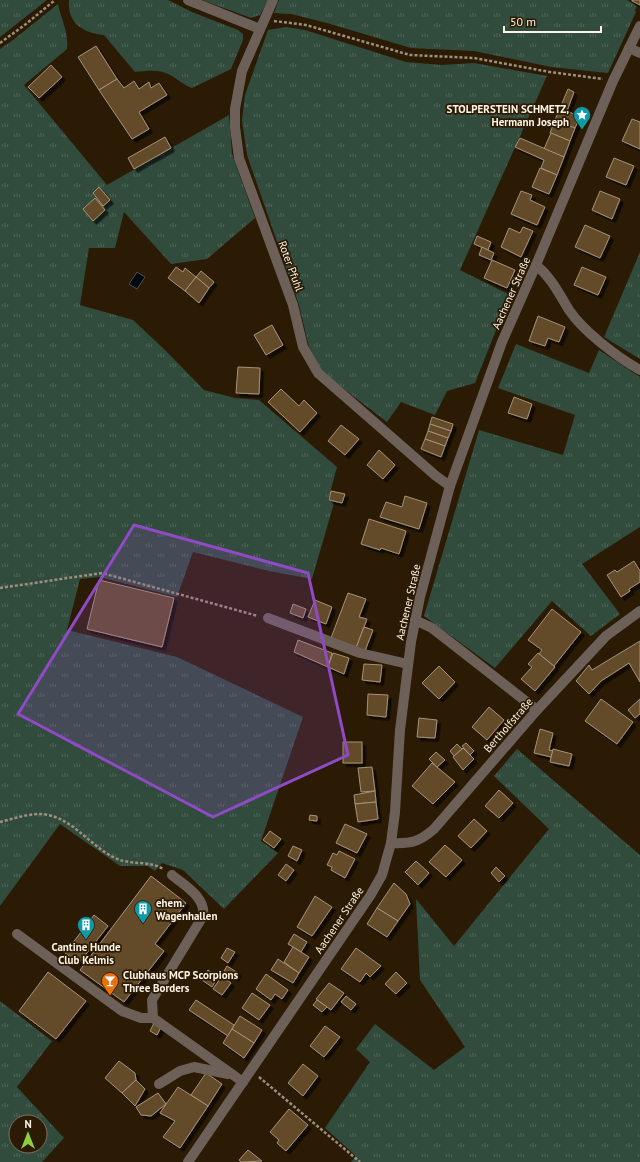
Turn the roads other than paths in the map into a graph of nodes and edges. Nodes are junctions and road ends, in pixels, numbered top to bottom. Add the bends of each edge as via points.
1 (188, 0) edge
2 (273, 0) edge
3 (262, 25) junction
4 (640, 26) edge
5 (629, 48) junction
6 (640, 53) edge
7 (536, 266) junction
8 (640, 370) edge
9 (450, 486) junction
10 (640, 611) edge
11 (268, 618) road end
12 (415, 620) junction
13 (408, 664) junction
14 (537, 710) junction
15 (391, 843) junction
16 (172, 875) road end
17 (17, 934) dead end
18 (153, 1018) junction
19 (232, 1074) junction
20 (243, 1082) junction
21 (159, 1084) dead end
22 (188, 1162) edge

1 - 3 street
2 - 3 street, Roter Pfuhl
3 - 9 street, Roter Pfuhl via 242,71 237,91 235,110 239,158 293,305 303,347 318,373
4 - 5 street, Aachener Straße
5 - 6 street
5 - 7 street, Aachener Straße
7 - 8 street via 555,284 570,310 590,334
7 - 9 street, Aachener Straße via 499,349
9 - 12 street, Aachener Straße
10 - 14 street, Bertholfstraße via 606,636
11 - 13 street via 360,654
12 - 13 street, Aachener Straße
12 - 14 street via 432,628
13 - 15 street, Aachener Straße
14 - 15 street, Bertholfstraße via 434,829 424,838 413,842
15 - 20 street, Aachener Straße via 382,875 370,896
16 - 18 street via 201,900 203,916 152,1000
17 - 18 street via 122,1011 141,1018
18 - 19 street
19 - 20 street
19 - 21 street via 194,1067 180,1071
20 - 22 street, Aachener Straße

